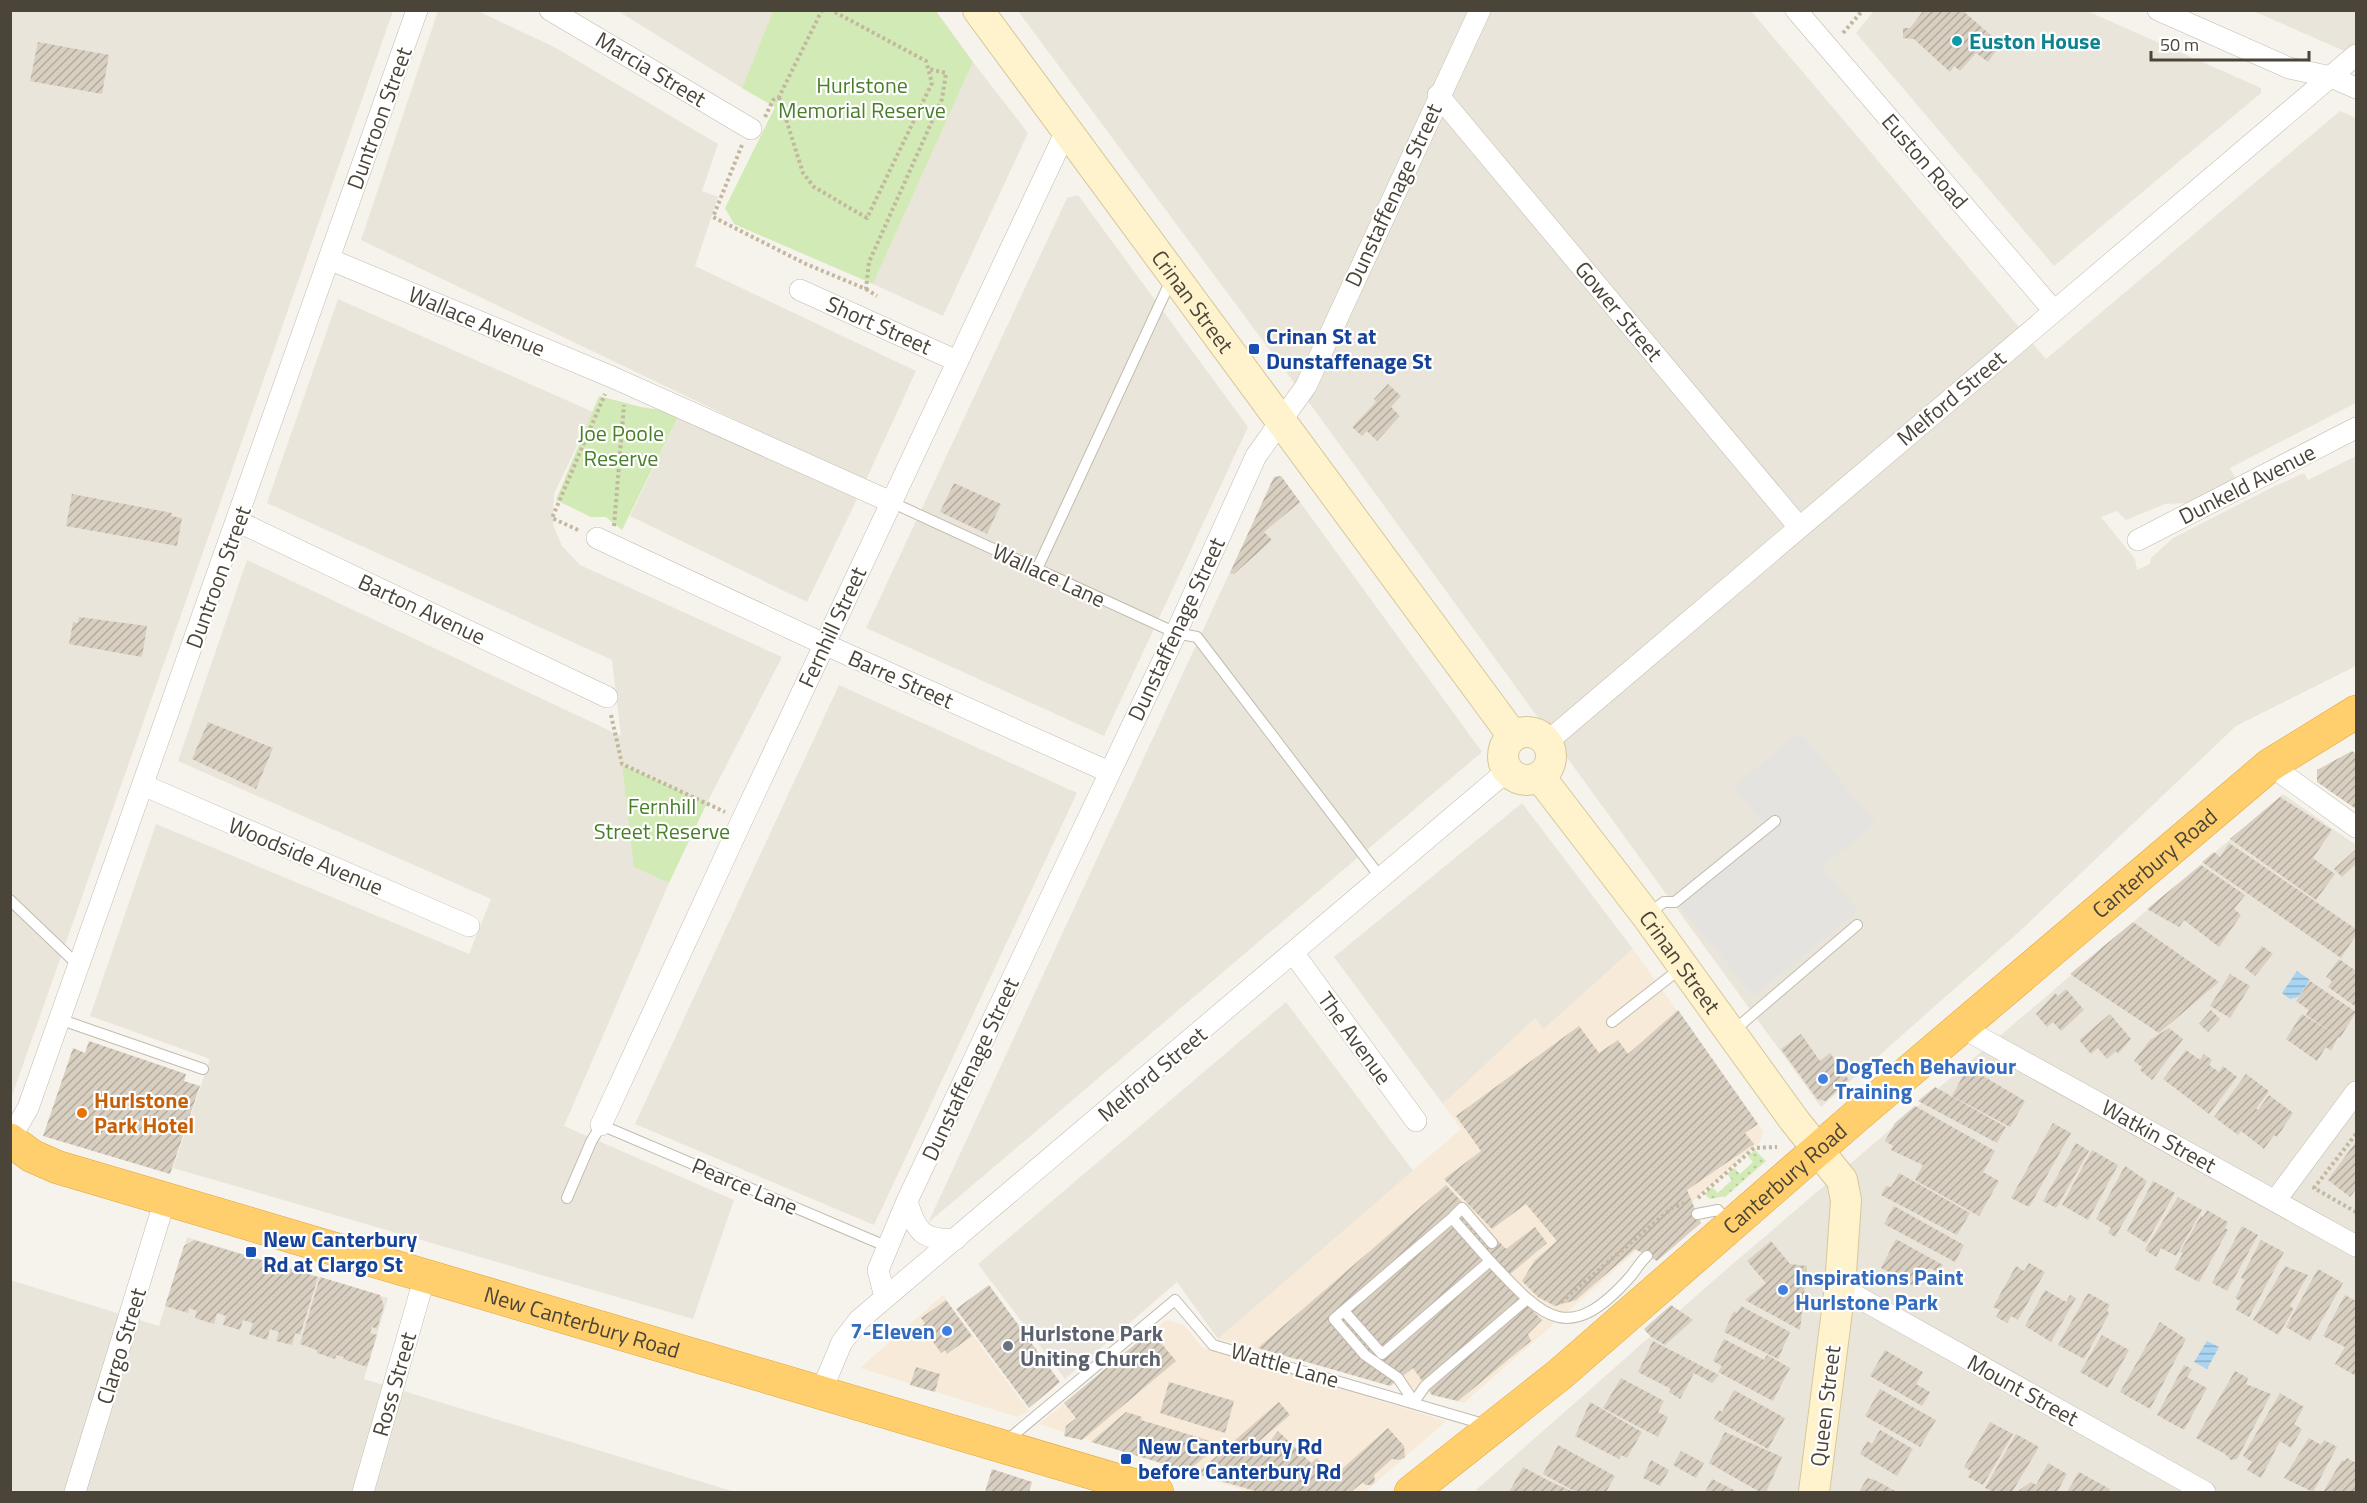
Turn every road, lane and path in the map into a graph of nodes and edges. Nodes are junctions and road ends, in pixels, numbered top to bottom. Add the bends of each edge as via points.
1 (417, 10) edge
2 (550, 10) edge
3 (822, 10) edge
4 (831, 10) edge
5 (978, 10) edge
6 (1480, 10) edge
7 (1796, 10) edge
8 (1863, 10) edge
9 (2158, 10) edge
10 (1828, 49) junction
11 (2356, 55) edge
12 (929, 69) junction
13 (2331, 76) junction
14 (2356, 88) edge
15 (1438, 95) junction
16 (779, 97) junction
17 (1066, 131) junction
18 (753, 132) junction
19 (328, 259) junction
20 (1173, 275) junction
21 (866, 289) junction
22 (800, 290) dead end
23 (877, 296) dead end
24 (2054, 311) junction
25 (957, 361) junction
26 (619, 380) junction
27 (1281, 420) junction
28 (2356, 428) edge
29 (891, 502) junction
30 (237, 521) junction
31 (1799, 526) junction
32 (2138, 540) dead end
33 (605, 541) junction
34 (1037, 569) junction
35 (1176, 633) junction
36 (824, 644) junction
37 (608, 696) joint
38 (2356, 712) edge
39 (1513, 736) junction
40 (1547, 742) junction
41 (2270, 765) junction
42 (1508, 771) junction
43 (1109, 772) junction
44 (1540, 777) junction
45 (142, 785) junction
46 (742, 820) junction
47 (1775, 822) dead end
48 (2356, 827) edge
49 (1381, 878) junction
50 (10, 900) edge
51 (1655, 909) junction
52 (1857, 925) dead end
53 (469, 926) dead end
54 (1294, 954) junction
55 (78, 965) junction
56 (1683, 966) junction
57 (59, 1019) junction
58 (1612, 1022) dead end
59 (1960, 1027) junction
60 (1730, 1033) junction
61 (203, 1069) dead end
62 (2356, 1092) edge
63 (1416, 1121) dead end
64 (602, 1125) junction
65 (2356, 1134) edge
66 (10, 1139) edge
67 (1777, 1147) dead end
68 (1818, 1150) junction
69 (567, 1197) dead end
70 (165, 1200) junction
71 (908, 1201) junction
72 (2276, 1201) junction
73 (2356, 1212) edge
74 (1697, 1214) dead end
75 (1452, 1218) junction
76 (1731, 1226) junction
77 (956, 1239) junction
78 (1492, 1243) dead end
79 (2356, 1246) edge
80 (887, 1251) junction
81 (1647, 1256) dead end
82 (1490, 1261) junction
83 (425, 1276) junction
84 (902, 1283) junction
85 (1840, 1287) junction
86 (885, 1297) junction
87 (1526, 1300) junction
88 (1560, 1308) dead end
89 (1344, 1311) junction
90 (1382, 1354) junction
91 (1398, 1378) junction
92 (820, 1394) junction
93 (1414, 1402) junction
94 (1493, 1427) junction
95 (999, 1446) junction
96 (75, 1492) edge
97 (363, 1492) edge
98 (1157, 1492) edge
99 (1411, 1492) edge
100 (1814, 1492) edge
101 (2205, 1492) edge

1 - 19 street, Duntroon Street
2 - 18 street, Marcia Street
3 - 16 path
4 - 12 path via 926,61
5 - 17 street, Crinan Street
6 - 15 street, Dunstaffenage Street
7 - 10 street, Euston Road
8 - 10 path
9 - 13 street via 2289,68
10 - 24 street, Euston Road
11 - 13 street, Melford Street
12 - 16 path via 932,83 867,218 814,187 803,173
12 - 21 path via 946,73 942,99 869,262
13 - 14 street
13 - 24 street, Melford Street
15 - 27 street, Dunstaffenage Street via 1306,386
15 - 31 street, Gower Street
16 - 18 path via 773,100
17 - 20 street, Crinan Street
17 - 25 street, Fernhill Street
18 - 21 path via 741,146 713,217
19 - 26 street, Wallace Avenue
19 - 30 street, Duntroon Street
20 - 27 street, Crinan Street
20 - 34 lane
21 - 23 path
22 - 25 street, Short Street
24 - 31 street, Melford Street
25 - 29 street, Fernhill Street
26 - 29 street, Wallace Lane
26 - 33 path
26 - 33 path via 552,518
27 - 35 street, Dunstaffenage Street via 1256,456
27 - 39 street, Crinan Street
28 - 32 street, Dunkeld Avenue
29 - 34 lane, Wallace Lane
29 - 36 street, Fernhill Street
30 - 37 street, Barton Avenue
30 - 45 street, Duntroon Street
31 - 40 street, Melford Street
33 - 36 street, Barre Street
34 - 35 lane, Wallace Lane
35 - 43 street, Dunstaffenage Street
35 - 49 lane, Wallace Lane via 1197,637
36 - 43 street, Barre Street
36 - 46 street, Fernhill Street
37 - 46 path via 622,764
38 - 41 highway, Canterbury Road
39 - 40 street via 1527,731
39 - 42 street via 1504,748
40 - 44 street via 1551,749 1550,766
41 - 48 street
41 - 59 highway, Canterbury Road
42 - 44 street via 1520,779
42 - 49 street, Melford Street
43 - 71 street, Dunstaffenage Street
44 - 51 street, Crinan Street
45 - 53 street, Woodside Avenue
45 - 55 street, Duntroon Street
46 - 64 street, Fernhill Street
47 - 51 lane via 1676,902
49 - 54 street, Melford Street
50 - 55 lane
51 - 56 street, Crinan Street
52 - 60 lane
54 - 63 street, The Avenue
54 - 77 street, Melford Street
55 - 57 street, Duntroon Street
56 - 58 lane
56 - 60 street, Crinan Street
57 - 61 lane
57 - 66 street, Duntroon Street via 28,1108
59 - 68 highway, Canterbury Road
59 - 72 street, Watkin Street
60 - 68 street, Crinan Street
62 - 72 street
64 - 69 lane
64 - 80 lane, Pearce Lane
65 - 73 path via 2314,1188
66 - 70 highway, New Canterbury Road via 32,1156 57,1167
67 - 88 path via 1754,1148 1699,1197 1672,1208 1561,1300
68 - 76 highway, Canterbury Road
68 - 85 street, Queen Street via 1840,1175 1845,1189
70 - 83 highway, New Canterbury Road
70 - 96 street, Clargo Street
71 - 77 street via 914,1224 922,1233 938,1240
71 - 80 street, Dunstaffenage Street
72 - 79 street, Watkin Street
74 - 76 lane via 1718,1210
75 - 78 lane via 1462,1208
75 - 82 lane
75 - 89 lane
76 - 94 highway, Canterbury Road
77 - 84 street, Melford Street
80 - 84 street
80 - 86 street, Dunstaffenage Street via 878,1270
81 - 87 lane via 1598,1306 1581,1315 1555,1318
82 - 87 lane
82 - 90 lane
83 - 92 highway, New Canterbury Road
83 - 97 street, Ross Street
84 - 86 street, Melford Street
85 - 100 street, Queen Street
85 - 101 street, Mount Street
86 - 92 street, Melford Street via 850,1330
87 - 93 lane via 1425,1386
89 - 90 lane
89 - 91 lane via 1334,1319 1365,1355
90 - 91 lane
91 - 93 lane
92 - 95 highway, New Canterbury Road
93 - 94 lane, Wattle Lane
93 - 95 lane, Wattle Lane via 1213,1345 1175,1300
94 - 99 highway, Canterbury Road
95 - 98 highway, New Canterbury Road

